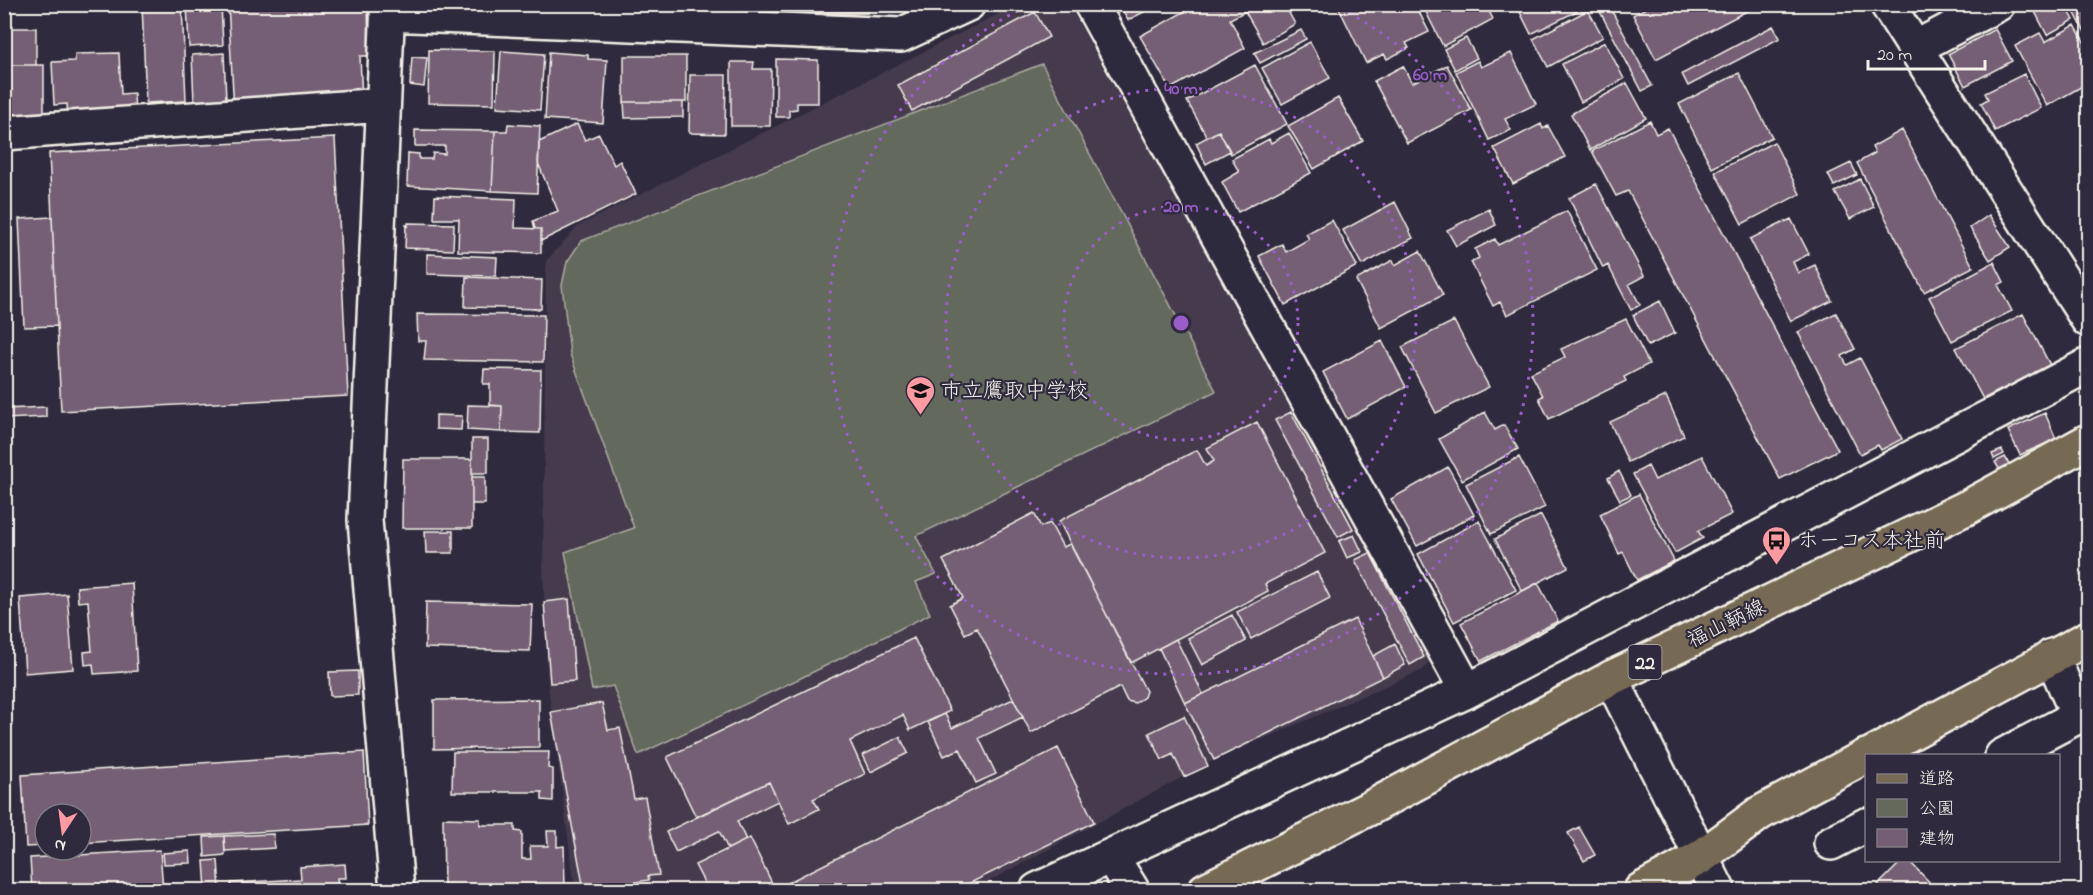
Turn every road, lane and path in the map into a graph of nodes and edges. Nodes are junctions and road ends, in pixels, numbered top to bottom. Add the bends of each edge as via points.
1 (968, 4) edge
2 (1090, 4) edge
3 (1887, 4) edge
4 (1998, 4) edge
5 (387, 9) edge
6 (1916, 48) junction
7 (383, 105) junction
8 (4, 133) edge
9 (2088, 320) edge
10 (2088, 365) edge
11 (2088, 441) edge
12 (2088, 638) edge
13 (2052, 656) junction
14 (1611, 678) junction
15 (1467, 691) junction
16 (2083, 714) edge
17 (1871, 754) edge
18 (2006, 754) edge
19 (1865, 757) edge
20 (1865, 826) edge
21 (1831, 843) dead end
22 (1111, 855) junction
23 (1701, 857) junction
24 (397, 891) edge
25 (1037, 891) edge
26 (1132, 891) edge
27 (1205, 891) edge
28 (1641, 891) edge
29 (1718, 891) edge

1 - 5 street via 901,35
2 - 15 street
3 - 6 street
4 - 6 street
5 - 7 street
6 - 9 street
7 - 8 street
7 - 24 street via 365,520
10 - 15 street
11 - 14 main road, 福山鞆線 / 22 via 1968,507
12 - 13 main road
13 - 16 street
13 - 17 main road
14 - 23 street
14 - 27 main road, 福山鞆線 / 22 via 1370,808
15 - 22 street
16 - 18 street
19 - 23 main road via 1760,813
20 - 21 street
22 - 25 street
22 - 26 street
23 - 28 main road
23 - 29 street

